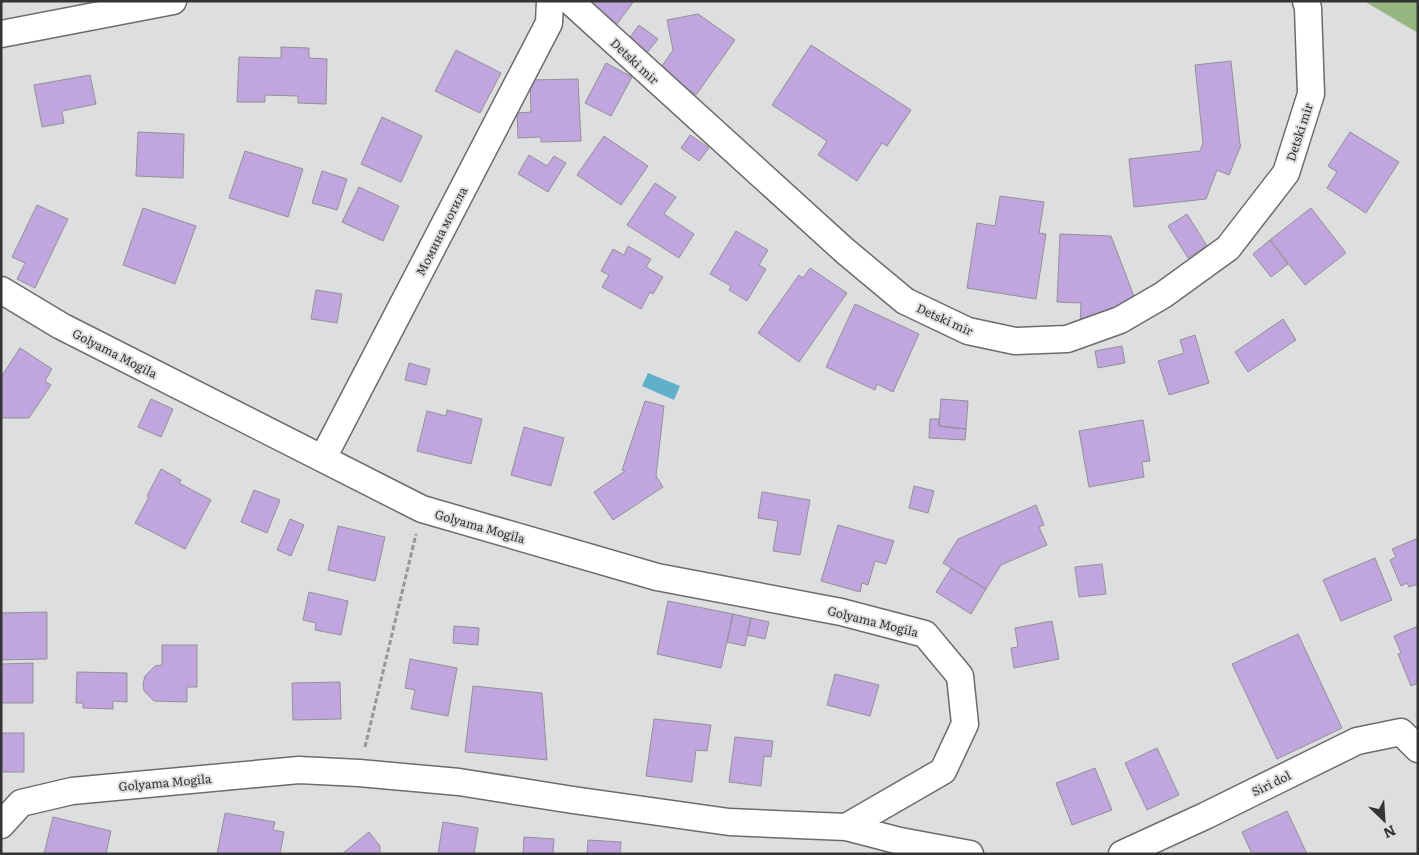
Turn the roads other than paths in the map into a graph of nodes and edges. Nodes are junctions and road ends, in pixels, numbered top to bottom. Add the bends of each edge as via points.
1 (174, 1) edge
2 (550, 1) edge
3 (570, 1) edge
4 (1306, 1) edge
5 (1, 34) edge
6 (1, 290) edge
7 (323, 458) junction
8 (1418, 749) edge
9 (1, 825) edge
10 (846, 827) junction
11 (970, 854) edge
12 (1122, 854) edge

1 - 5 street
2 - 7 street, Момина могила via 549,23
3 - 4 street, Detski mir via 845,251 905,301 968,331 1015,341 1067,340 1120,320 1163,295 1228,248 1286,174 1311,94
6 - 7 street, Golyama Mogila via 61,326
7 - 10 street, Golyama Mogila via 422,510 657,577 841,612 925,634 960,676 965,724 943,771
8 - 12 street, Siri dol via 1401,732 1356,741
9 - 10 street, Golyama Mogila via 21,803 72,791 299,770 459,782 729,822
10 - 11 street via 900,842

